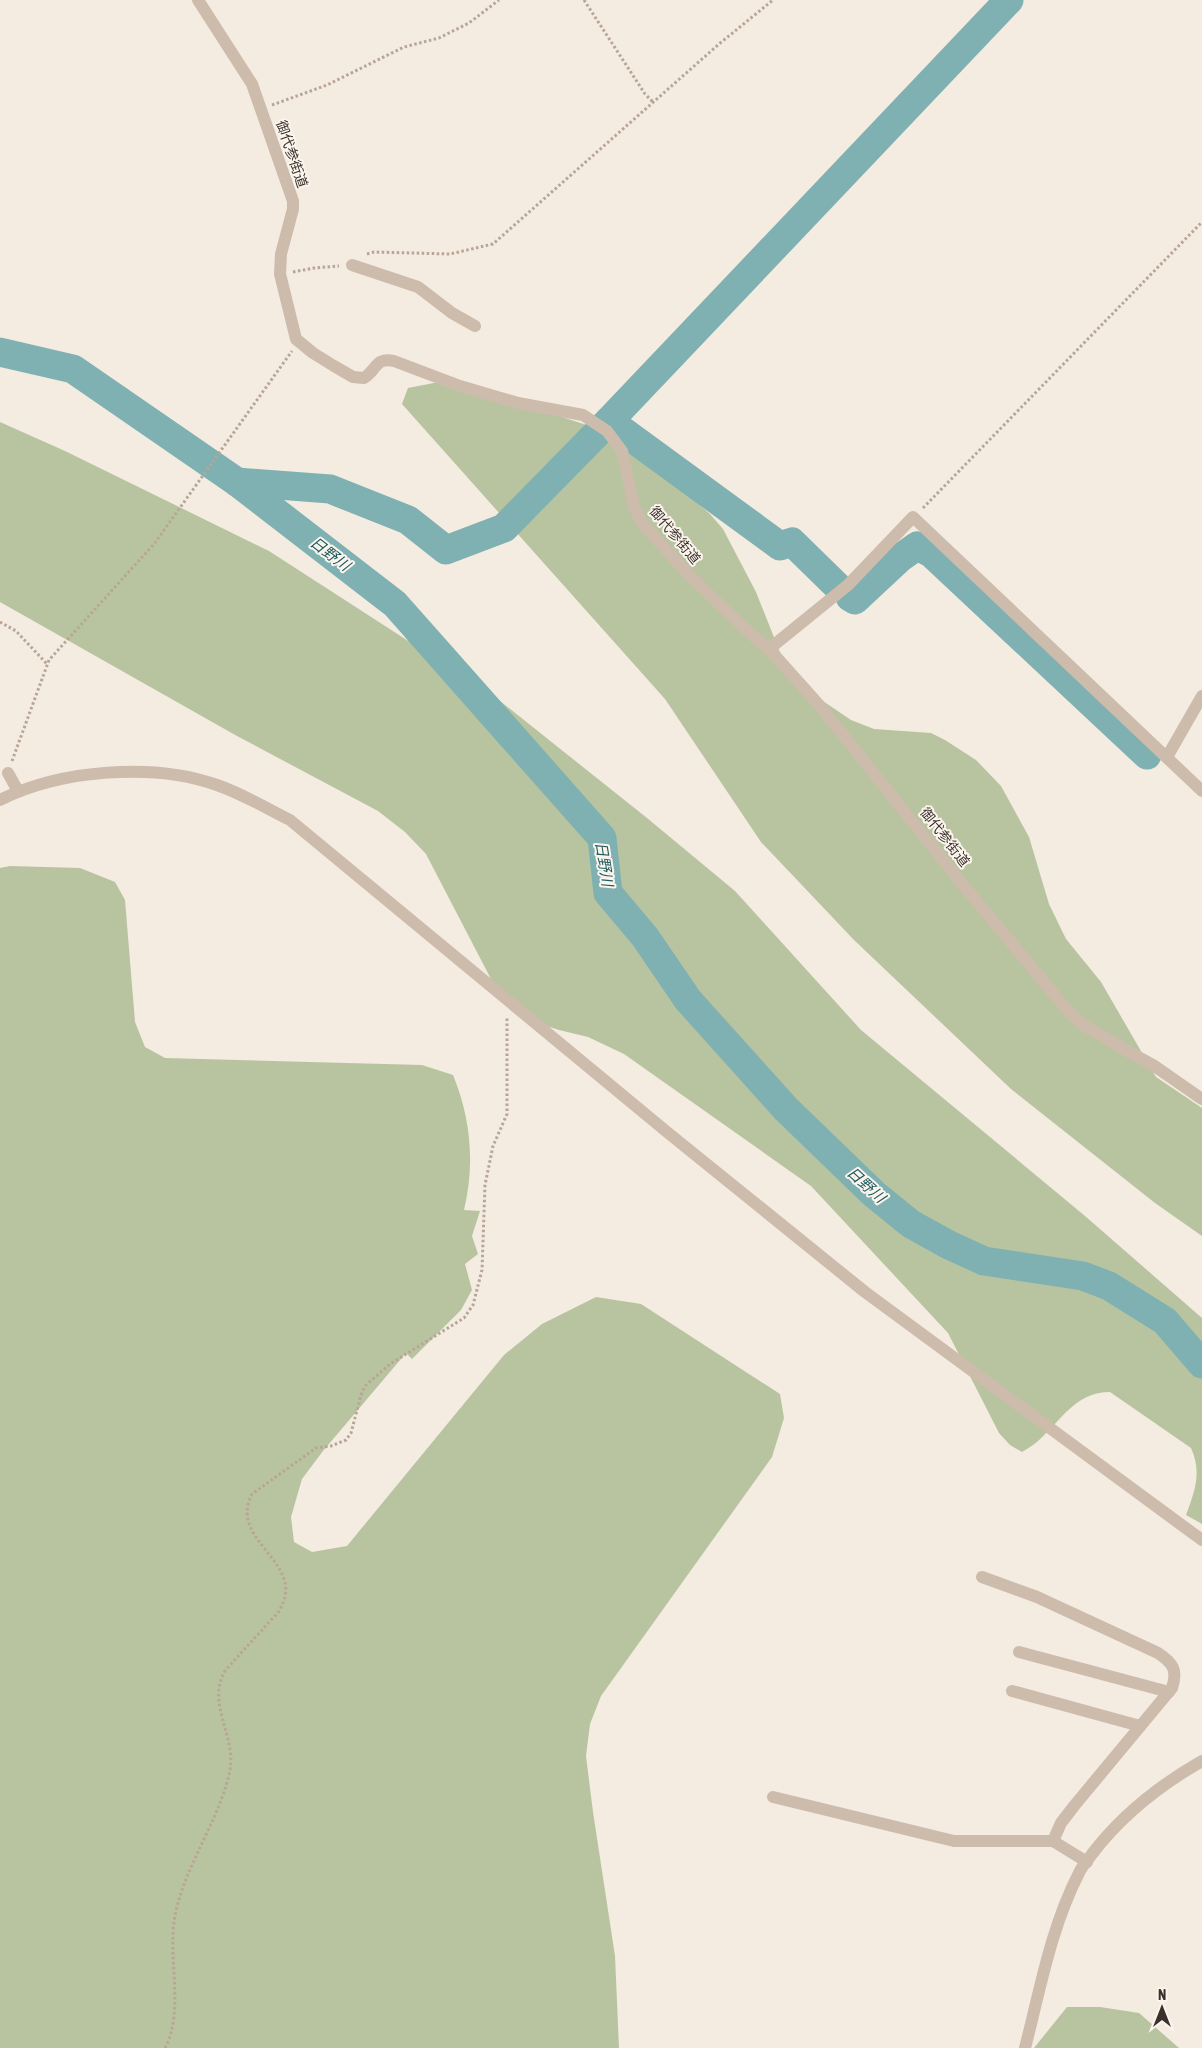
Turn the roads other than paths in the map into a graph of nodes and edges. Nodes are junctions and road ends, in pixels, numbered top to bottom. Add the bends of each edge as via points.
1 (198, 0) edge
2 (352, 264) road end
3 (475, 326) dead end
4 (769, 649) junction
5 (1202, 696) edge
6 (1167, 757) junction
7 (8, 773) road end
8 (1201, 789) edge
9 (18, 791) junction
10 (0, 800) edge
11 (1202, 1099) edge
12 (1202, 1540) edge
13 (982, 1577) dead end
14 (1019, 1652) dead end
15 (1012, 1691) dead end
16 (1169, 1692) junction
17 (1140, 1726) junction
18 (1202, 1761) edge
19 (773, 1797) dead end
20 (1053, 1841) junction
21 (1087, 1862) junction
22 (1025, 2048) edge

1 - 4 street, 御代参街道 via 252,84 293,201 281,254 280,274 296,339 353,377 364,378 378,363 394,361 460,386 518,403 583,415 596,422 622,451 634,506 641,522 689,575
2 - 3 street via 418,287 452,314
4 - 6 street via 848,585 913,517
4 - 11 street, 御代参街道 via 820,706 1068,1011 1082,1024 1153,1065
5 - 6 street
6 - 8 street
7 - 9 street
9 - 10 street
9 - 12 street via 66,778 106,772 166,774 216,784 297,825 865,1292
13 - 16 street via 1037,1597 1158,1653 1169,1660 1174,1670 1174,1682
14 - 16 street
15 - 17 street
16 - 17 street
17 - 20 street via 1061,1823
18 - 21 street via 1139,1804 1104,1838
19 - 20 street via 954,1841
20 - 21 street
21 - 22 street via 1065,1904

